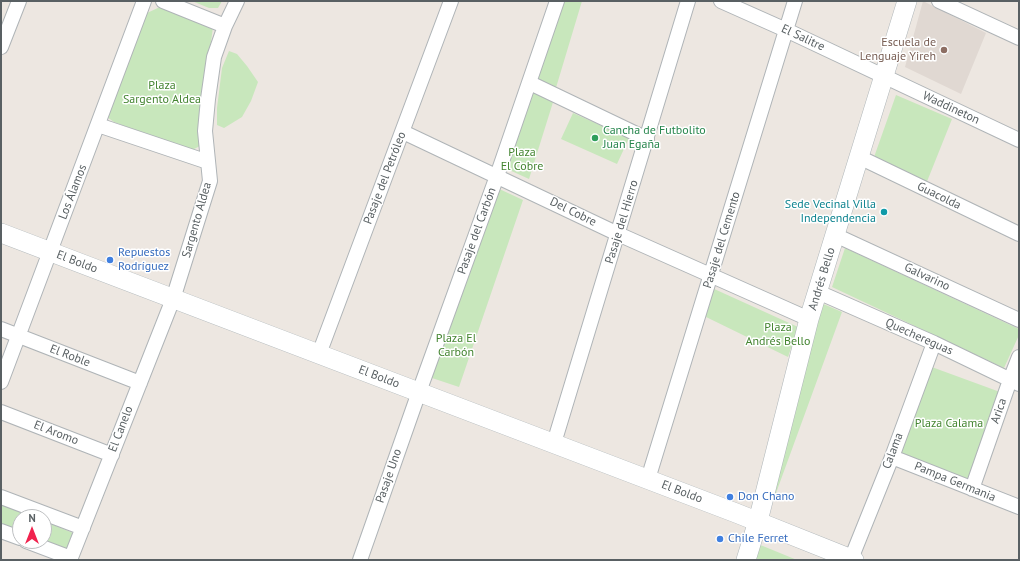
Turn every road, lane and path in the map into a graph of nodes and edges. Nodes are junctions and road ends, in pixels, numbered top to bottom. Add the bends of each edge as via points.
1 (19, 1) edge
2 (144, 1) edge
3 (163, 1) edge
4 (236, 1) edge
5 (452, 1) edge
6 (557, 1) edge
7 (688, 1) edge
8 (721, 1) edge
9 (795, 1) edge
10 (907, 1) edge
11 (939, 1) edge
12 (225, 26) junction
13 (786, 30) junction
14 (1019, 38) edge
15 (1, 47) edge
16 (884, 76) junction
17 (530, 83) junction
18 (98, 125) junction
19 (402, 132) junction
20 (647, 139) junction
21 (1019, 140) edge
22 (859, 157) junction
23 (208, 162) junction
24 (497, 176) junction
25 (1, 233) edge
26 (618, 234) junction
27 (1019, 234) edge
28 (835, 235) junction
29 (50, 252) junction
30 (711, 276) junction
31 (818, 292) junction
32 (173, 298) junction
33 (809, 319) junction
34 (1019, 320) edge
35 (1, 329) edge
36 (19, 336) junction
37 (934, 343) junction
38 (319, 354) junction
39 (1019, 357) edge
40 (1, 382) edge
41 (1014, 382) edge
42 (140, 383) junction
43 (419, 392) junction
44 (1, 412) edge
45 (554, 444) junction
46 (112, 455) junction
47 (892, 457) junction
48 (648, 479) junction
49 (972, 489) junction
50 (1, 497) edge
51 (1019, 508) edge
52 (758, 521) junction
53 (83, 528) junction
54 (1, 531) edge
55 (12, 535) edge
56 (46, 549) edge
57 (70, 559) edge
58 (853, 559) edge
59 (360, 560) edge
60 (746, 560) edge

1 - 15 street
2 - 18 street, Los Álamos
3 - 12 street
4 - 12 street, Sargento Aldea
5 - 19 street, Pasaje del Petróleo
6 - 17 street, Pasaje del Carbón
7 - 20 street, Pasaje del Hierro
8 - 13 street, El Salitre
9 - 13 street, Pasaje del Cemento
10 - 16 street, Andrés Bello
11 - 14 street
12 - 23 street, Sargento Aldea via 214,57 208,98 205,131
13 - 16 street, El Salitre
13 - 30 street, Pasaje del Cemento
16 - 21 street, Waddineton
16 - 22 street, Andrés Bello
17 - 20 street
17 - 24 street, Pasaje del Carbón
18 - 23 street
18 - 29 street, Los Álamos
19 - 24 street, Del Cobre
19 - 38 street, Pasaje del Petróleo
20 - 26 street, Pasaje del Hierro
22 - 27 street, Guacolda
22 - 28 street, Andrés Bello
23 - 32 street, Sargento Aldea via 210,181
24 - 26 street, Del Cobre
24 - 43 street, Pasaje del Carbón
25 - 29 street, El Boldo
26 - 30 street, Del Cobre
26 - 45 street, Pasaje del Hierro
28 - 31 street, Andrés Bello
28 - 34 street, Galvarino
29 - 32 street, El Boldo
29 - 36 street, Los Álamos
30 - 33 street, Del Cobre
30 - 48 street, Pasaje del Cemento
31 - 33 street, Andrés Bello
31 - 37 street, Quechereguas
32 - 38 street, El Boldo
32 - 42 street, El Canelo
33 - 52 street, Andrés Bello
35 - 36 street, El Roble
36 - 40 street, Los Álamos
36 - 42 street, El Roble
37 - 41 street, Quechereguas
37 - 47 street, Calama
38 - 43 street, El Boldo
39 - 41 street, Arica
41 - 49 street, Arica
42 - 46 street, El Canelo
43 - 45 street, El Boldo
43 - 59 street, Pasaje Uno
44 - 46 street, El Aromo
45 - 48 street, El Boldo
46 - 53 street, El Canelo
47 - 49 street, Pampa Germania
47 - 58 street, Calama
48 - 52 street, El Boldo
49 - 51 street, Pampa Germania
50 - 53 street
52 - 58 street, El Boldo
52 - 60 street, Andrés Bello
53 - 57 street, El Canelo
54 - 55 street
56 - 57 street

